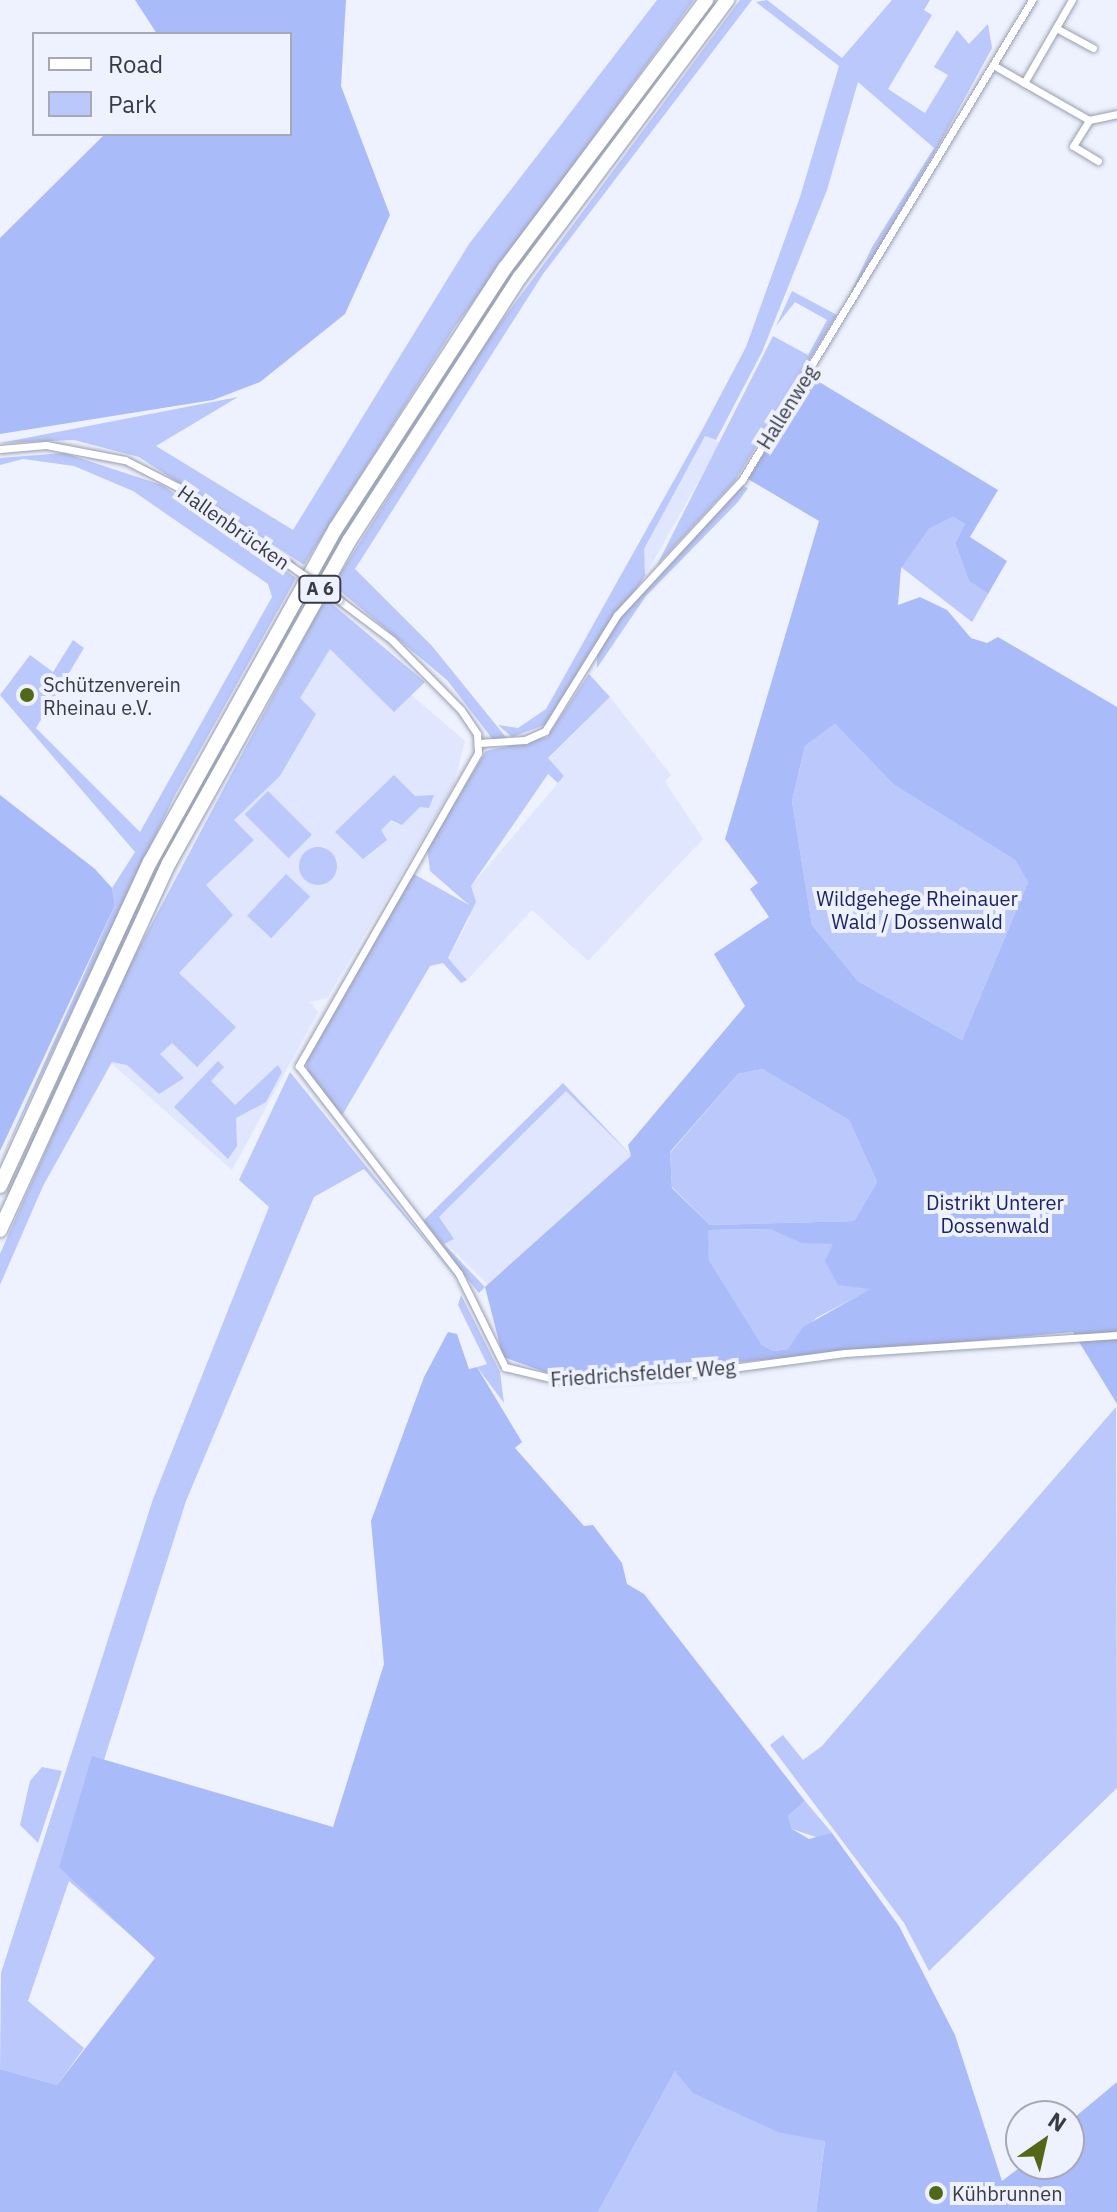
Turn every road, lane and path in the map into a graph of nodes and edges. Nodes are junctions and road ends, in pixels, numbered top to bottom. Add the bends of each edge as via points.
1 (706, 0) edge
2 (727, 0) edge
3 (1032, 0) edge
4 (1072, 0) edge
5 (1056, 28) junction
6 (1093, 48) dead end
7 (993, 65) junction
8 (1024, 83) junction
9 (1068, 95) dead end
10 (1064, 105) junction
11 (1117, 114) edge
12 (1089, 120) junction
13 (1098, 161) dead end
14 (0, 449) edge
15 (479, 743) junction
16 (0, 1186) edge
17 (0, 1230) edge
18 (1117, 1335) edge

1 - 16 highway, A 6 via 505,268 321,554 150,862
2 - 17 highway, A 6 via 520,277 349,541 169,863
3 - 7 street, Hallenweg
4 - 5 street
5 - 6 street
5 - 8 street
7 - 8 street
7 - 15 street, Hallenweg via 742,480 617,615 545,731
8 - 10 street
9 - 10 street
10 - 12 street
11 - 12 street
12 - 13 street via 1073,146
14 - 15 street, Hallenbrücken, bridge via 46,445 125,460 178,487 339,600 417,663 472,723
15 - 18 street, Friedrichsfelder Weg via 474,763 304,1052 303,1076 459,1274 491,1347 513,1374 563,1381 687,1374 845,1353

